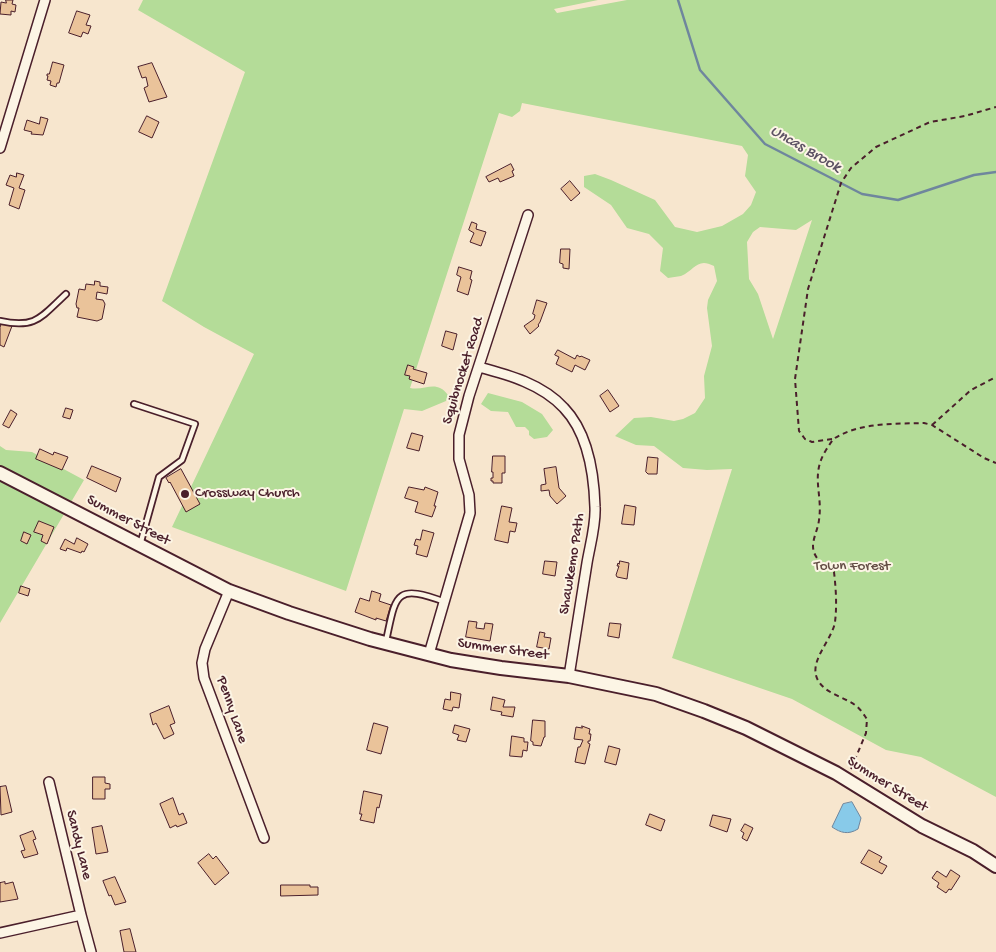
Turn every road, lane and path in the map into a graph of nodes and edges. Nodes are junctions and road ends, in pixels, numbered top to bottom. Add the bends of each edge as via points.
1 (45, 0) edge
2 (996, 107) edge
3 (0, 148) edge
4 (528, 215) dead end
5 (66, 294) dead end
6 (0, 321) edge
7 (480, 368) junction
8 (996, 377) edge
9 (134, 404) dead end
10 (932, 425) junction
11 (833, 439) junction
12 (996, 463) edge
13 (0, 473) edge
14 (140, 546) junction
15 (229, 590) junction
16 (445, 602) junction
17 (385, 643) junction
18 (429, 654) junction
19 (569, 676) junction
20 (847, 778) junction
21 (49, 782) dead end
22 (264, 838) dead end
23 (996, 866) edge
24 (81, 915) junction
25 (0, 933) edge
26 (91, 952) edge

1 - 3 street
2 - 11 path via 930,122 876,147 851,168 841,183 808,289 795,379 799,431 812,442
4 - 7 street, Squibnocket Road
5 - 6 lane via 30,324
7 - 16 street, Squibnocket Road via 458,435 459,460 469,495 470,513
7 - 19 street, Shawkemo Path via 508,375 546,393 564,407 585,443 596,509
8 - 10 path via 971,390
9 - 14 lane via 195,424 182,460 159,477
10 - 11 path via 880,425
10 - 12 path
11 - 20 path via 820,460 817,476 820,506 813,547 818,560 834,572 835,624 815,672 819,682 828,690 856,706 868,719 866,733
13 - 14 main road, Summer Street
14 - 15 main road, Summer Street
15 - 17 main road, Summer Street
15 - 22 street, Penny Lane via 205,649 202,663 204,678
16 - 17 lane via 411,592 400,597 394,604
16 - 18 street, Squibnocket Road
17 - 18 main road, Summer Street
18 - 19 main road, Summer Street via 501,668
19 - 20 main road, Summer Street via 656,694 704,711
20 - 23 main road, Summer Street via 922,826
21 - 24 street, Sandy Lane
24 - 25 street
24 - 26 street, Sandy Lane

